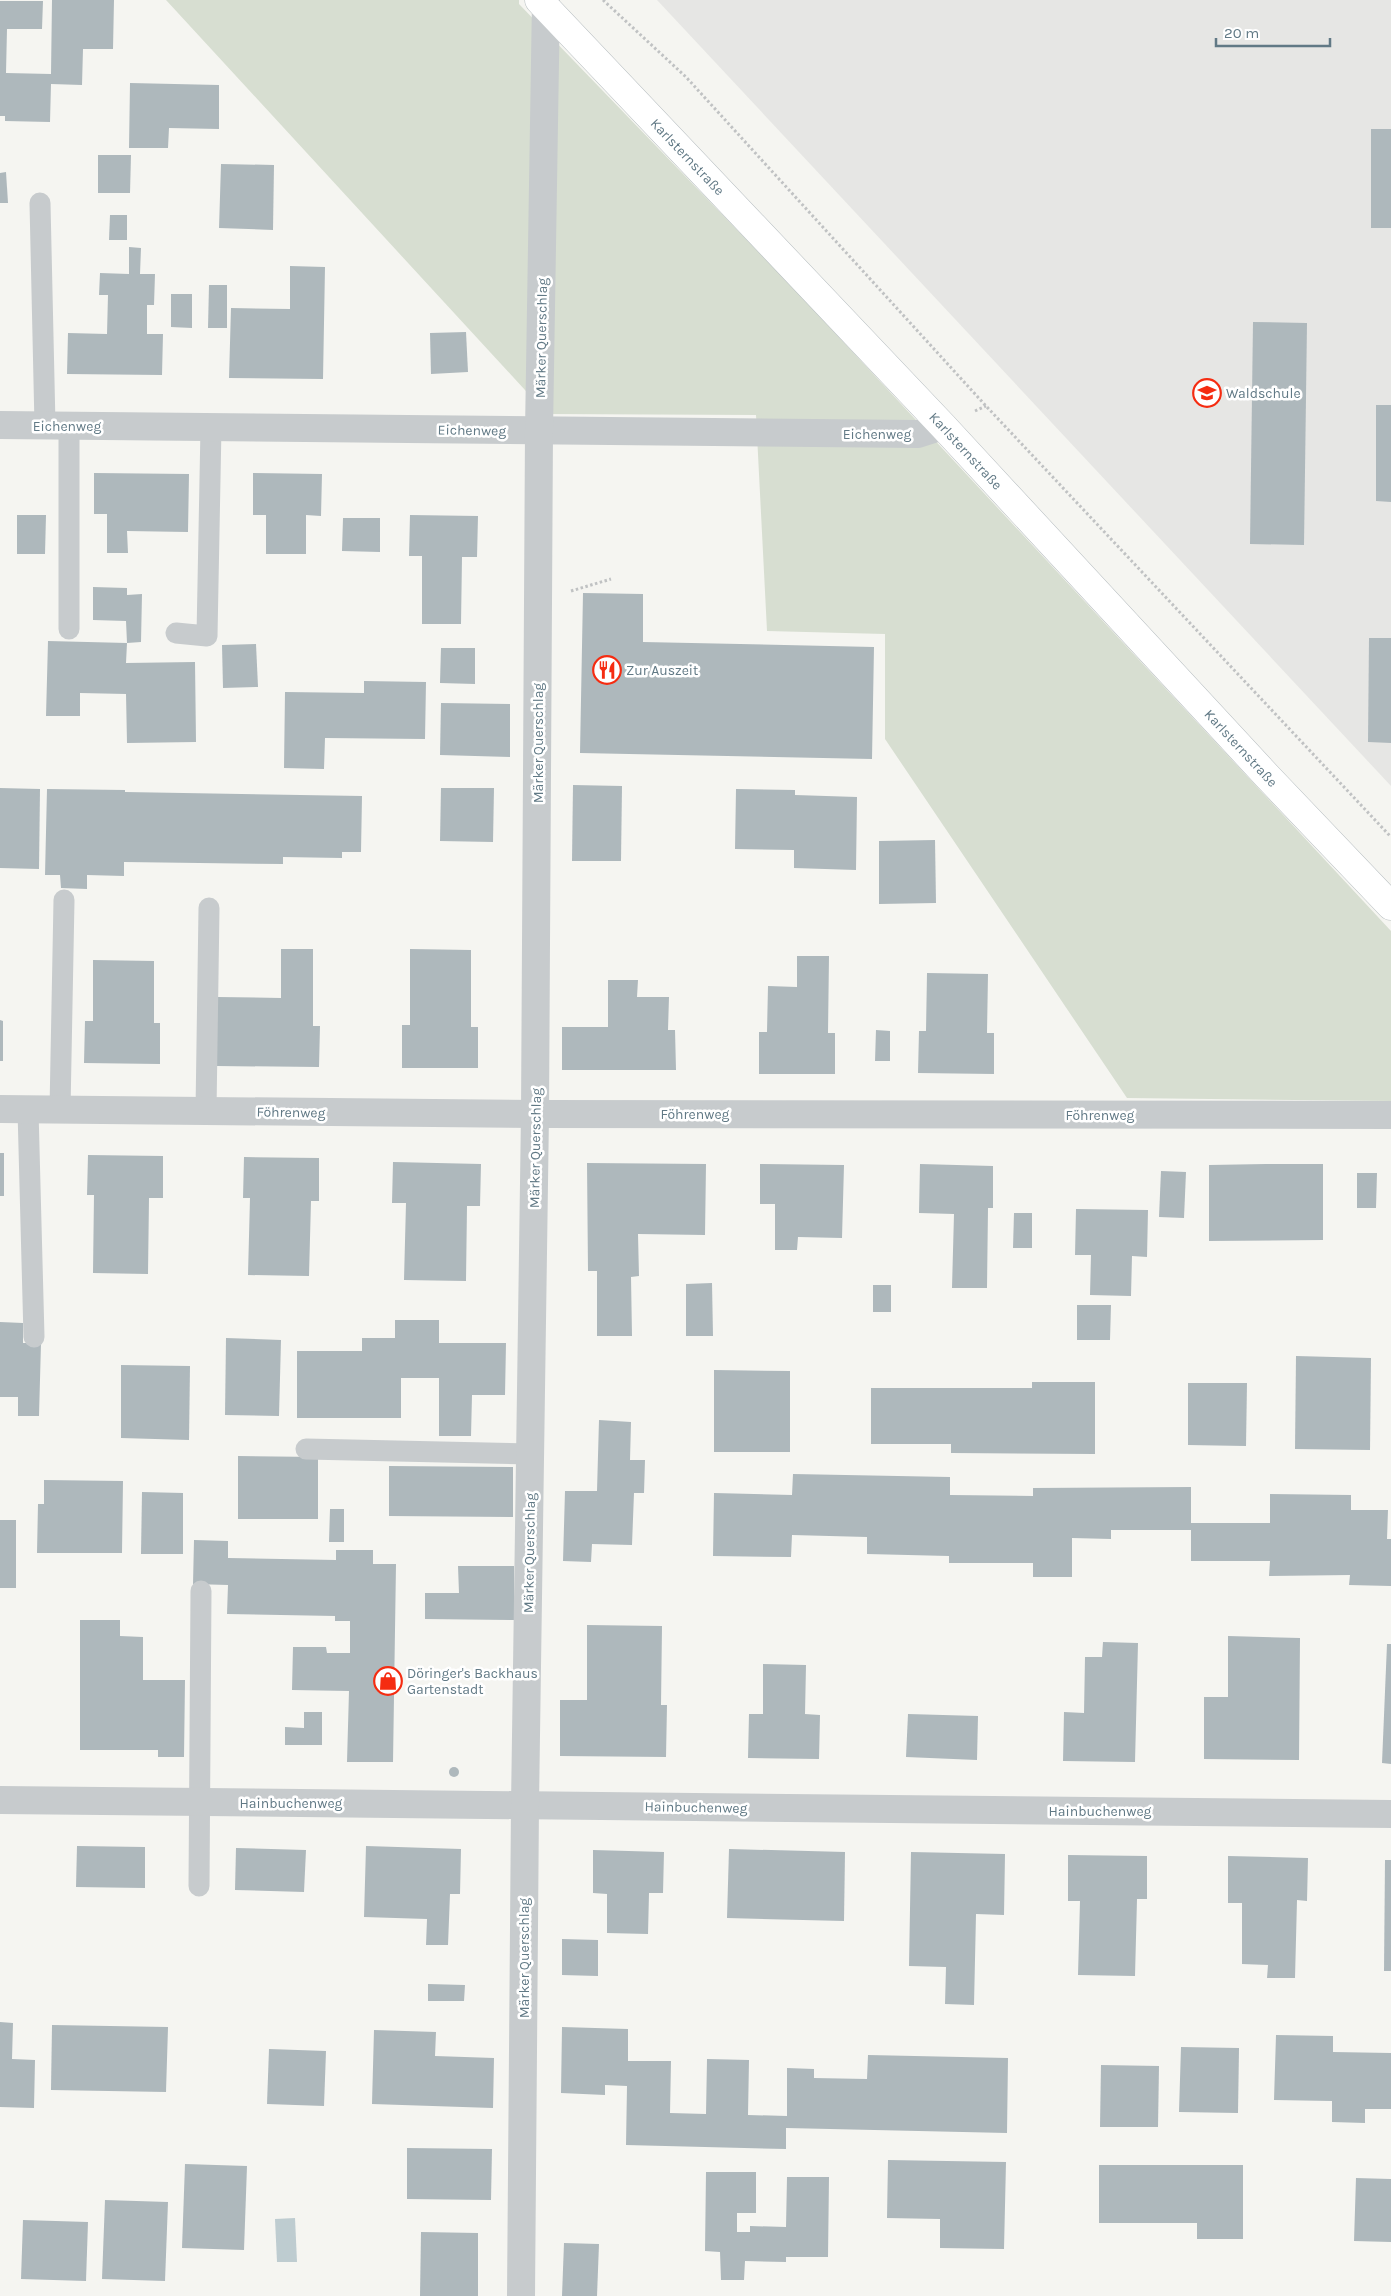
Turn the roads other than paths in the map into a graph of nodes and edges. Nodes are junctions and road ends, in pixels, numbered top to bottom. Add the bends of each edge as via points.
1 (544, 2) edge
2 (40, 203) dead end
3 (0, 425) edge
4 (57, 425) junction
5 (943, 426) junction
6 (211, 427) junction
7 (539, 430) junction
8 (69, 629) dead end
9 (176, 633) dead end
10 (64, 900) dead end
11 (1391, 906) edge
12 (209, 908) dead end
13 (0, 1109) edge
14 (28, 1110) junction
15 (60, 1110) junction
16 (206, 1111) junction
17 (535, 1114) junction
18 (1391, 1115) edge
19 (34, 1337) dead end
20 (306, 1449) dead end
21 (531, 1454) junction
22 (201, 1591) dead end
23 (0, 1800) edge
24 (199, 1802) junction
25 (525, 1805) junction
26 (1391, 1814) edge
27 (198, 1886) dead end
28 (522, 2296) edge

1 - 5 street, Karlsternstraße
1 - 7 street, Märker Querschlag
2 - 4 lane
3 - 4 street, Eichenweg
4 - 6 street, Eichenweg
4 - 8 lane
5 - 7 street, Eichenweg via 918,434
5 - 11 street, Karlsternstraße
6 - 7 street, Eichenweg
6 - 9 lane via 207,636
7 - 17 street, Märker Querschlag
10 - 15 lane
12 - 16 lane
13 - 14 street, Föhrenweg
14 - 15 street, Föhrenweg
14 - 19 lane
15 - 16 street, Föhrenweg
16 - 17 street, Föhrenweg
17 - 18 street, Föhrenweg
17 - 21 street, Märker Querschlag
20 - 21 lane
21 - 25 street, Märker Querschlag
22 - 24 lane
23 - 24 street, Hainbuchenweg
24 - 25 street, Hainbuchenweg
24 - 27 lane
25 - 26 street, Hainbuchenweg
25 - 28 street, Märker Querschlag

